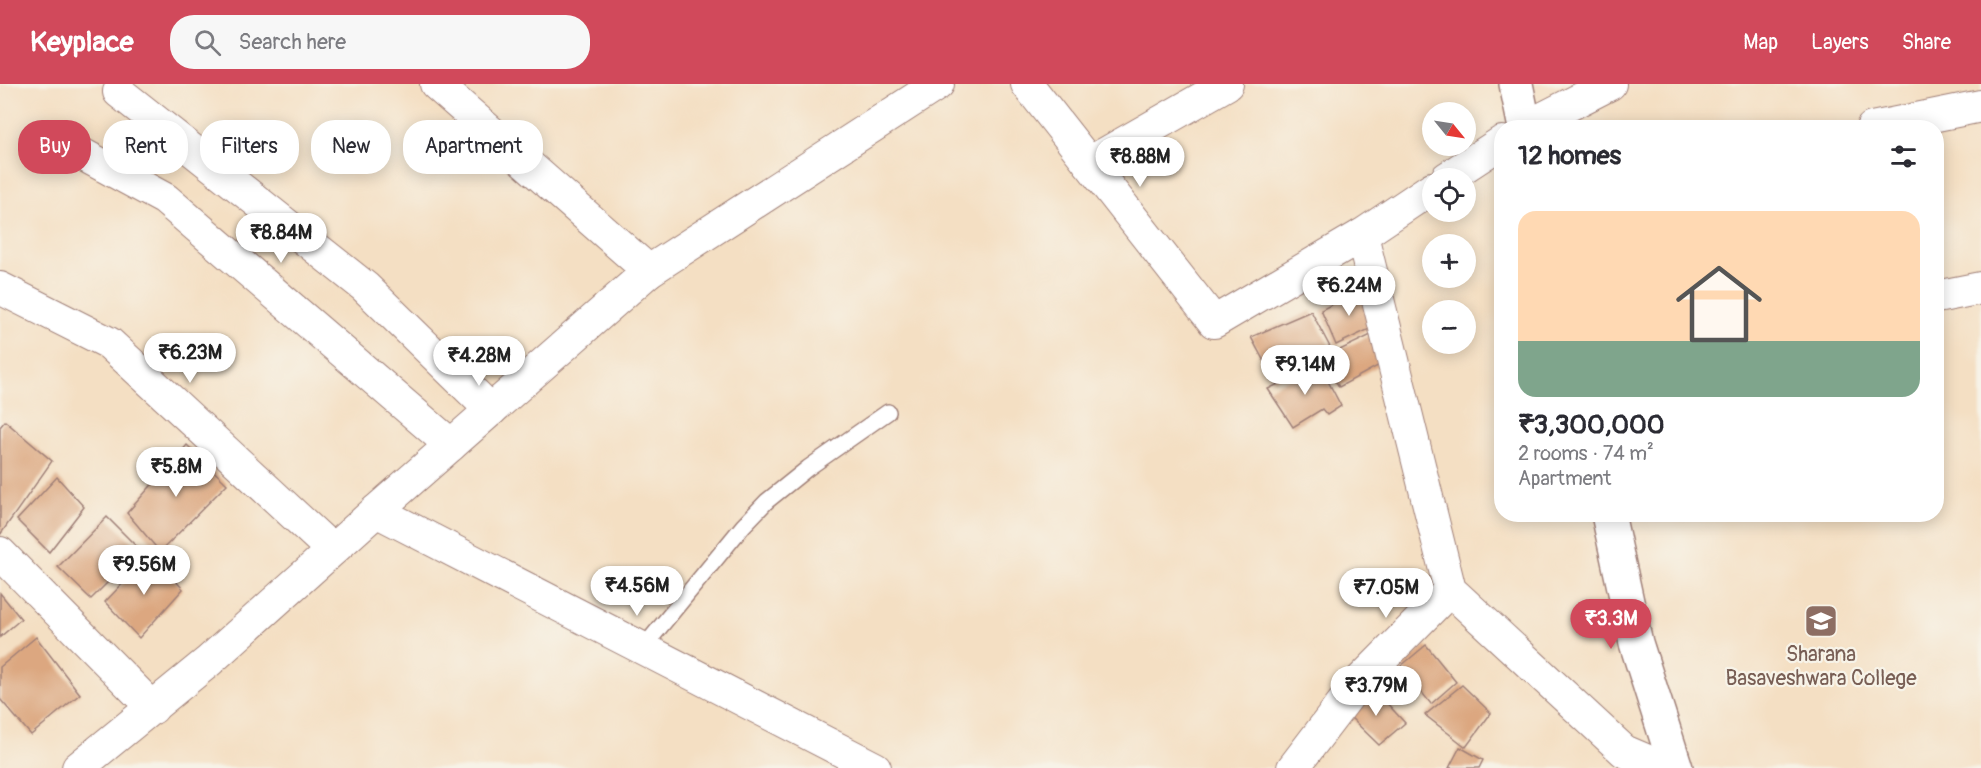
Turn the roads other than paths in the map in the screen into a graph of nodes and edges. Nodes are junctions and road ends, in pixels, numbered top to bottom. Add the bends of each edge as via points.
1 (436, 84) edge
2 (938, 84) edge
3 (1027, 84) edge
4 (1227, 84) edge
5 (1516, 84) edge
6 (1610, 84) edge
7 (118, 92) dead end
8 (1981, 106) edge
9 (1523, 120) edge
10 (1538, 120) edge
11 (1912, 120) edge
12 (1494, 147) edge
13 (91, 159) edge
14 (1089, 163) junction
15 (1462, 168) edge
16 (1422, 195) edge
17 (1362, 235) junction
18 (650, 272) junction
19 (0, 288) edge
20 (1981, 288) edge
21 (1944, 295) edge
22 (491, 410) junction
23 (888, 412) dead end
24 (451, 445) junction
25 (376, 511) junction
26 (1610, 522) edge
27 (332, 550) junction
28 (0, 553) edge
29 (1450, 590) junction
30 (643, 648) junction
31 (153, 708) junction
32 (1619, 760) edge
33 (78, 768) edge
34 (875, 768) edge
35 (1293, 768) edge
36 (1664, 768) edge
37 (1676, 768) edge

1 - 18 street
2 - 18 street
3 - 14 street
4 - 14 street
5 - 9 street
6 - 10 street
7 - 22 street via 364,287
8 - 11 street
12 - 15 street
13 - 24 street via 165,199
14 - 17 street via 1214,322
16 - 17 street
17 - 29 street
18 - 22 street
19 - 27 street via 109,343
20 - 21 street
22 - 24 street
23 - 30 lane via 767,501
24 - 25 street
25 - 27 street
25 - 30 street
26 - 37 street via 1636,643
27 - 31 street
28 - 31 street
29 - 32 street
29 - 35 street via 1358,683
30 - 34 street
31 - 33 street
32 - 36 street

